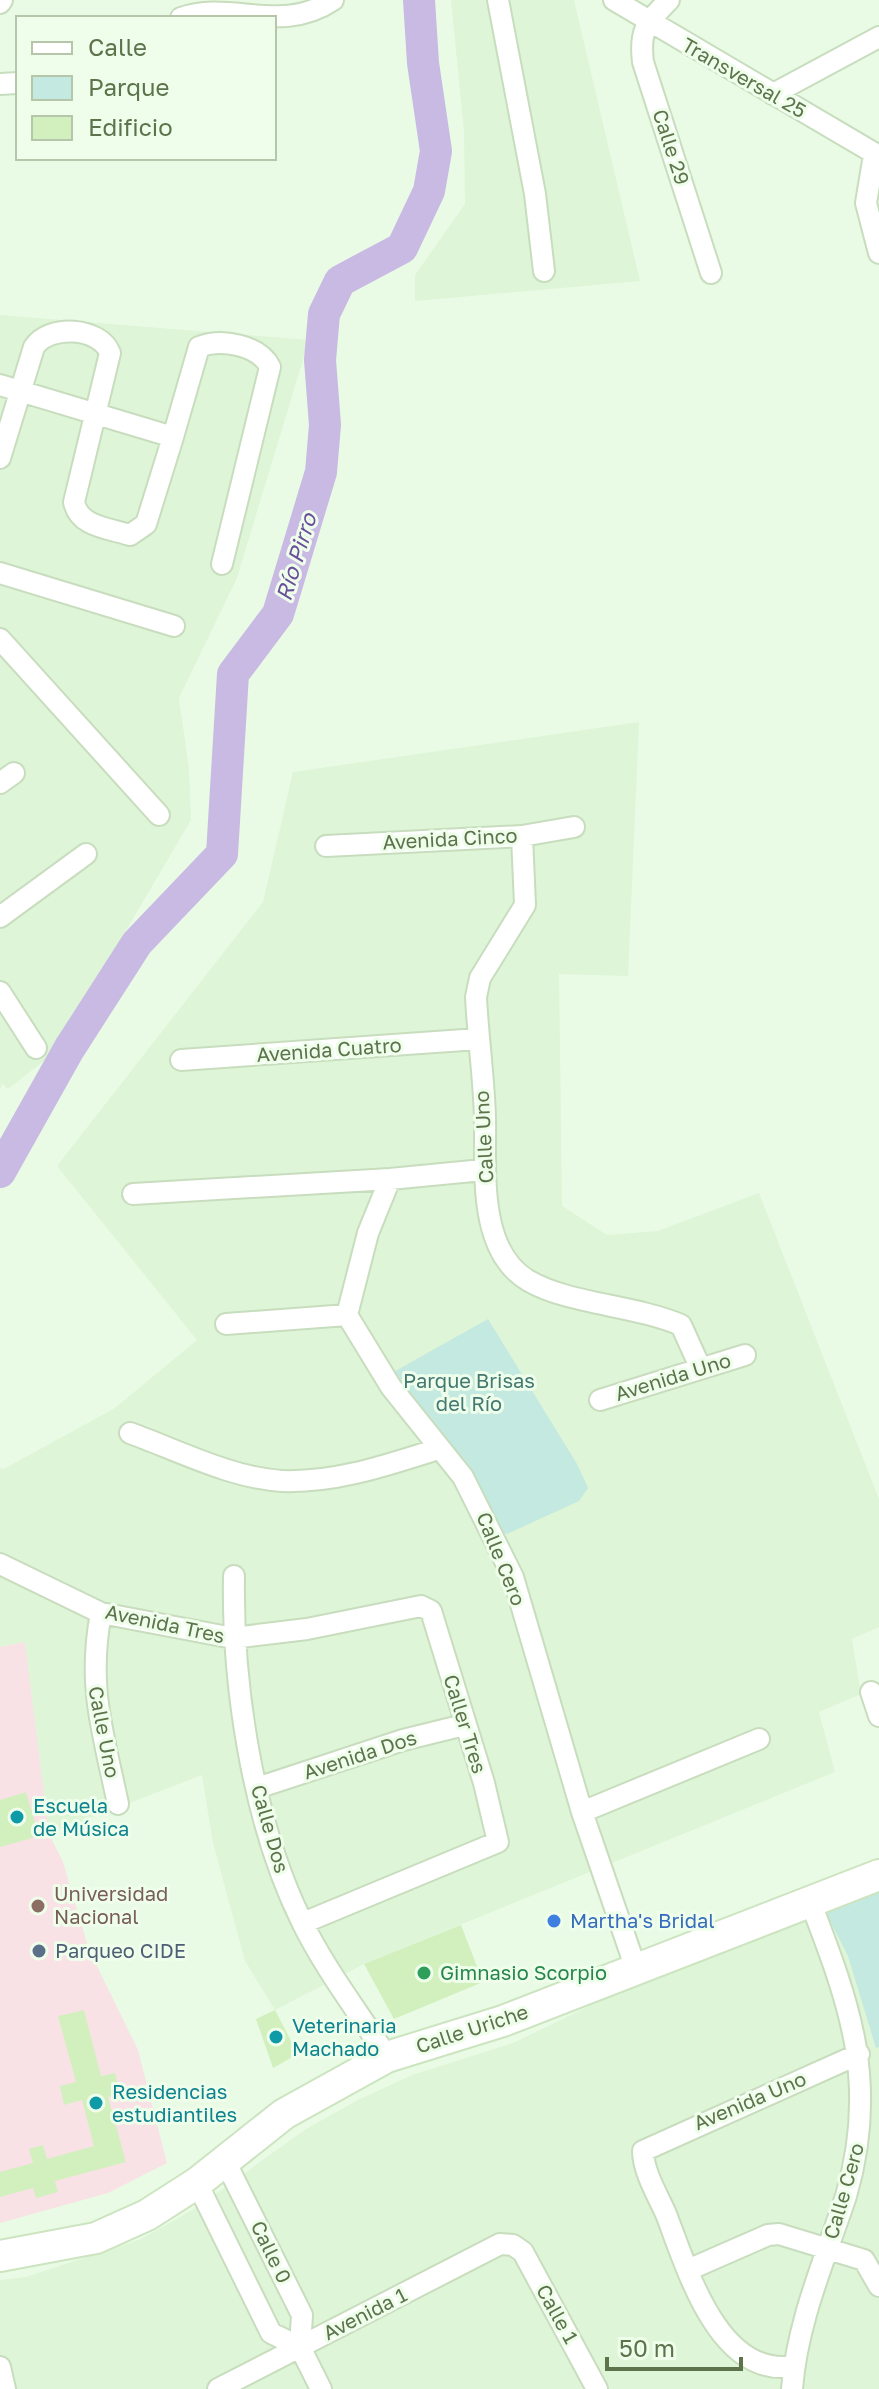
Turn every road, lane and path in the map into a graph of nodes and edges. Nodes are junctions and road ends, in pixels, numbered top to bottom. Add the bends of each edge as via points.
1 (333, 0) edge
2 (498, 0) edge
3 (614, 0) edge
4 (669, 0) edge
5 (195, 16) edge
6 (648, 22) junction
7 (879, 37) edge
8 (773, 94) junction
9 (876, 156) edge
10 (879, 253) edge
11 (544, 271) dead end
12 (711, 273) dead end
13 (9, 387) edge
14 (97, 414) junction
15 (173, 437) junction
16 (0, 458) edge
17 (222, 564) dead end
18 (0, 573) edge
19 (174, 626) dead end
20 (0, 639) edge
21 (159, 815) dead end
22 (574, 827) dead end
23 (522, 836) junction
24 (326, 846) dead end
25 (86, 854) dead end
26 (0, 917) edge
27 (0, 992) edge
28 (478, 1039) junction
29 (36, 1048) dead end
30 (181, 1060) dead end
31 (483, 1170) junction
32 (390, 1179) junction
33 (133, 1194) dead end
34 (347, 1315) junction
35 (226, 1324) dead end
36 (745, 1355) dead end
37 (700, 1367) junction
38 (600, 1400) dead end
39 (130, 1433) dead end
40 (438, 1449) junction
41 (0, 1564) edge
42 (234, 1576) dead end
43 (431, 1611) joint
44 (101, 1613) junction
45 (233, 1638) junction
46 (871, 1692) dead end
47 (879, 1716) edge
48 (464, 1725) junction
49 (759, 1739) dead end
50 (257, 1788) junction
51 (118, 1804) dead end
52 (582, 1812) junction
53 (879, 1875) edge
54 (810, 1901) junction
55 (303, 1923) junction
56 (636, 1969) junction
57 (859, 2054) junction
58 (387, 2057) junction
59 (225, 2161) junction
60 (197, 2183) junction
61 (513, 2245) joint
62 (827, 2249) junction
63 (0, 2256) edge
64 (688, 2270) junction
65 (879, 2286) edge
66 (300, 2347) junction
67 (794, 2366) junction
68 (0, 2367) edge
69 (596, 2388) edge
70 (5, 2389) edge
71 (218, 2389) edge
72 (321, 2389) edge
73 (792, 2389) edge

1 - 5 street via 314,13 296,16
2 - 11 street via 535,194
3 - 6 street, Transversal 25
4 - 6 street
6 - 8 street, Transversal 25
6 - 12 street, Calle 29 via 640,38 643,62
7 - 8 street
8 - 9 street, Transversal 25
9 - 10 street via 866,203
13 - 14 street
13 - 14 street via 40,338 50,333 97,336 110,353
13 - 16 street
14 - 15 street
14 - 15 street via 74,502 76,512 85,521 130,535 146,524
15 - 17 street via 199,347 249,348 266,360 270,367
18 - 19 street
20 - 21 street
22 - 23 street, Avenida Cinco
23 - 24 street, Avenida Cinco
23 - 28 street, Calle Uno via 525,905 480,978
25 - 26 street
27 - 29 street
28 - 30 street, Avenida Cuatro
28 - 31 street, Calle Uno
31 - 32 street
31 - 37 street, Calle Uno via 494,1234 527,1280 552,1292 650,1312 681,1325
32 - 33 street
32 - 34 street via 368,1233
34 - 35 street
34 - 40 street, Calle Cero via 391,1387
36 - 37 street, Avenida Uno
37 - 38 street, Avenida Uno
39 - 40 street via 249,1476 281,1481 365,1471
40 - 52 street, Calle Cero via 463,1477 513,1577
41 - 44 street, Avenida Tres
42 - 45 street, Calle Dos
43 - 45 street, Avenida Tres via 421,1606
43 - 48 street, Caller Tres
44 - 45 street, Avenida Tres
44 - 51 street, Calle Uno via 93,1655 94,1692
45 - 50 street, Calle Dos
46 - 47 street
48 - 50 street, Avenida Dos
48 - 55 street, Caller Tres via 498,1837 495,1845
49 - 52 street
50 - 55 street, Calle Dos via 282,1874
52 - 56 street, Calle Cero
53 - 54 main road, Calle Uriche
54 - 56 main road, Calle Uriche
54 - 57 street, Calle Cero via 848,2001
55 - 58 street, Calle Dos
56 - 58 main road, Calle Uriche via 503,2021
57 - 62 street, Calle Cero via 859,2137 847,2194
57 - 64 street, Avenida Uno via 646,2146 643,2151
58 - 59 main road, Calle Uriche via 284,2114
59 - 60 main road, Calle Uriche
59 - 66 street, Calle 0 via 302,2315
60 - 63 main road, Calle Uriche via 147,2215 96,2238
60 - 66 street, Calle 0 via 271,2333
61 - 66 street, Avenida 1 via 500,2244
61 - 69 street, Calle 1 via 523,2252
62 - 64 street via 768,2235
62 - 65 street via 864,2260
62 - 67 street, Calle Cero
64 - 67 street via 708,2317 750,2358 773,2368
66 - 71 street, Avenida 1
66 - 72 street, Calle 0
67 - 73 street, Calle Cero
68 - 70 street

